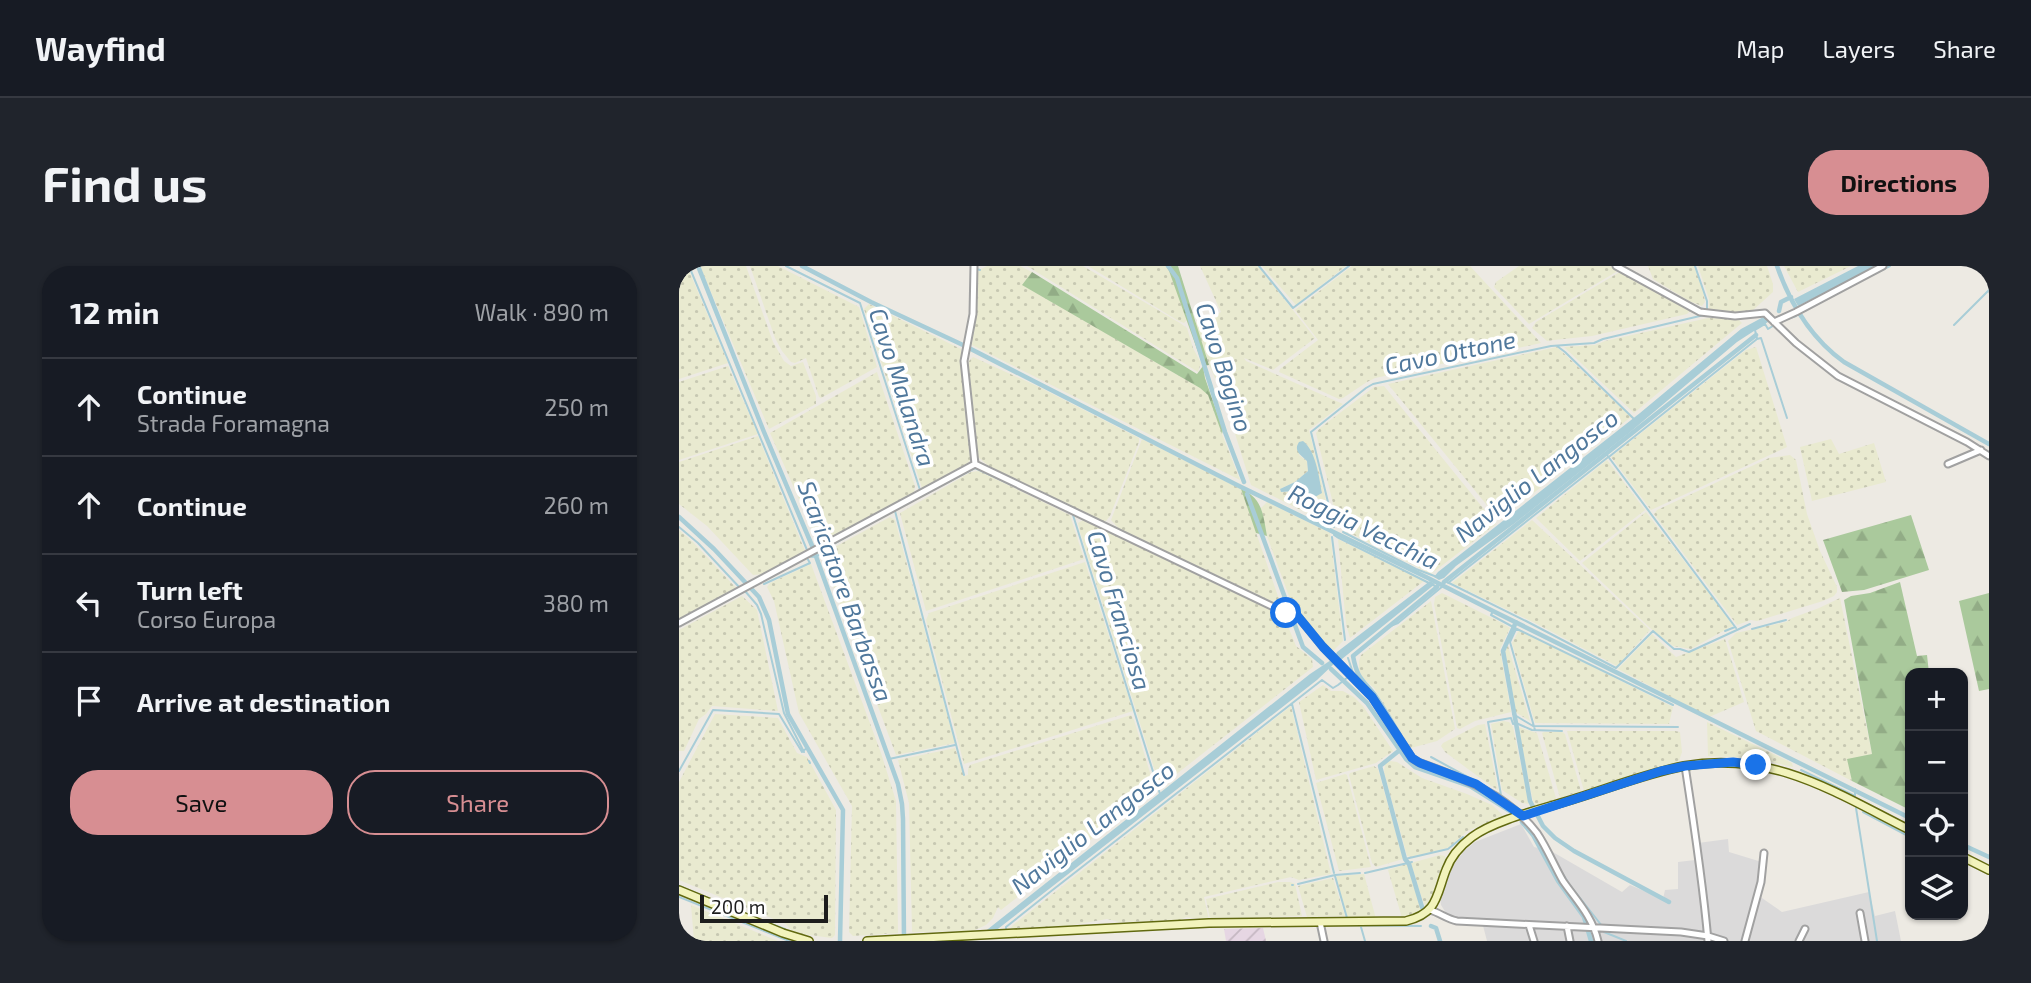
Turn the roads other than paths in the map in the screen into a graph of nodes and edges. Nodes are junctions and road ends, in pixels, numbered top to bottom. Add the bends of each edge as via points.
1 (974, 266) edge
2 (1616, 266) edge
3 (1883, 266) edge
4 (1773, 321) junction
5 (1981, 450) junction
6 (1989, 456) edge
7 (975, 464) junction
8 (1948, 464) dead end
9 (679, 623) edge
10 (1685, 766) junction
11 (1523, 816) junction
12 (1905, 828) edge
13 (1764, 853) dead end
14 (1968, 860) edge
15 (1989, 870) edge
16 (679, 890) edge
17 (1434, 903) junction
18 (1860, 913) dead end
19 (1423, 915) junction
20 (1447, 919) junction
21 (1320, 922) junction
22 (1529, 925) junction
23 (1567, 926) junction
24 (1595, 927) junction
25 (1805, 929) dead end
26 (1708, 938) edge
27 (809, 941) edge
28 (866, 941) edge
29 (1324, 941) edge
30 (1534, 941) edge
31 (1570, 941) edge
32 (1598, 941) edge
33 (1724, 941) edge
34 (1745, 941) edge
35 (1799, 941) edge
36 (1865, 941) edge

1 - 7 street via 974,314 964,361
2 - 4 street via 1700,312 1762,313
3 - 4 street
4 - 5 street via 1838,376
5 - 6 street
5 - 8 street
7 - 9 street
7 - 11 street via 1300,618 1372,697 1418,762 1476,784
10 - 11 main road
10 - 12 main road via 1733,762 1782,770
10 - 26 street
11 - 17 main road via 1475,834 1461,846
11 - 24 street
13 - 34 street
14 - 15 main road
16 - 27 main road
17 - 19 main road
17 - 20 street
18 - 36 street
19 - 20 street
19 - 21 main road via 1399,922
20 - 22 street
21 - 28 main road via 1209,923
21 - 29 street
22 - 23 street
22 - 30 street
23 - 24 street
23 - 31 street
24 - 26 street
24 - 32 street
25 - 35 street
26 - 33 street

